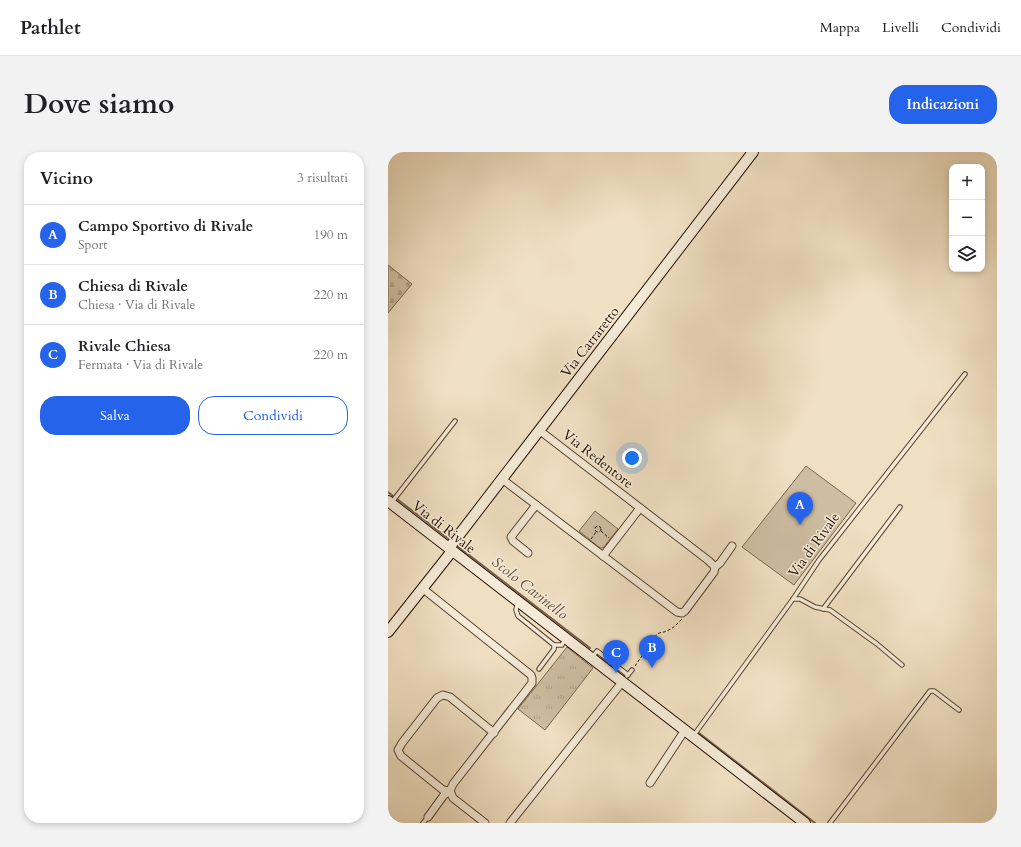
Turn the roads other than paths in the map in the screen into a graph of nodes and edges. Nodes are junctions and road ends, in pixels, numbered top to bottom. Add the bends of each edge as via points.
1 (753, 152) edge
2 (965, 374) dead end
3 (455, 421) dead end
4 (539, 430) junction
5 (502, 479) junction
6 (392, 500) edge
7 (536, 505) junction
8 (900, 507) dead end
9 (640, 508) junction
10 (732, 546) dead end
11 (450, 549) junction
12 (528, 553) dead end
13 (603, 556) junction
14 (715, 567) junction
15 (422, 588) junction
16 (793, 599) junction
17 (518, 602) junction
18 (823, 609) junction
19 (388, 632) edge
20 (565, 641) junction
21 (554, 645) junction
22 (902, 665) dead end
23 (539, 669) dead end
24 (632, 670) road end
25 (625, 678) junction
26 (959, 710) dead end
27 (494, 732) junction
28 (689, 733) junction
29 (650, 783) dead end
30 (450, 791) junction
31 (426, 820) edge
32 (485, 823) edge
33 (510, 823) edge
34 (805, 823) edge
35 (830, 823) edge

1 - 4 street, Via Carraretto
2 - 16 lane, Via di Rivale via 819,560
3 - 6 lane
4 - 5 street, Via Carraretto
4 - 9 street, Via Redentore
5 - 7 street
5 - 11 street, Via Carraretto
6 - 11 street, Via di Rivale
7 - 12 street via 511,537
7 - 13 street
8 - 18 lane
9 - 13 street
9 - 14 street, Via Redentore
10 - 14 street
11 - 15 street, Via Carraretto
11 - 17 street, Via di Rivale
13 - 14 street via 680,613 684,612 714,572
15 - 19 street, Via Carraretto
15 - 27 street via 531,675 532,683
16 - 18 lane via 800,598
16 - 28 lane, Via di Rivale
17 - 20 street, Via di Rivale
17 - 21 lane via 518,616
18 - 22 lane via 840,616
20 - 21 lane via 562,645
20 - 25 street, Via di Rivale
21 - 23 lane via 554,649
24 - 25 lane
25 - 28 street, Via di Rivale
25 - 33 street
26 - 35 lane via 934,691 930,691
27 - 30 street
27 - 30 street via 450,697 443,695 437,698 402,743 398,750 401,756 443,790
28 - 29 street
28 - 34 street, Via di Rivale
30 - 31 street via 444,795
30 - 32 street via 453,798

